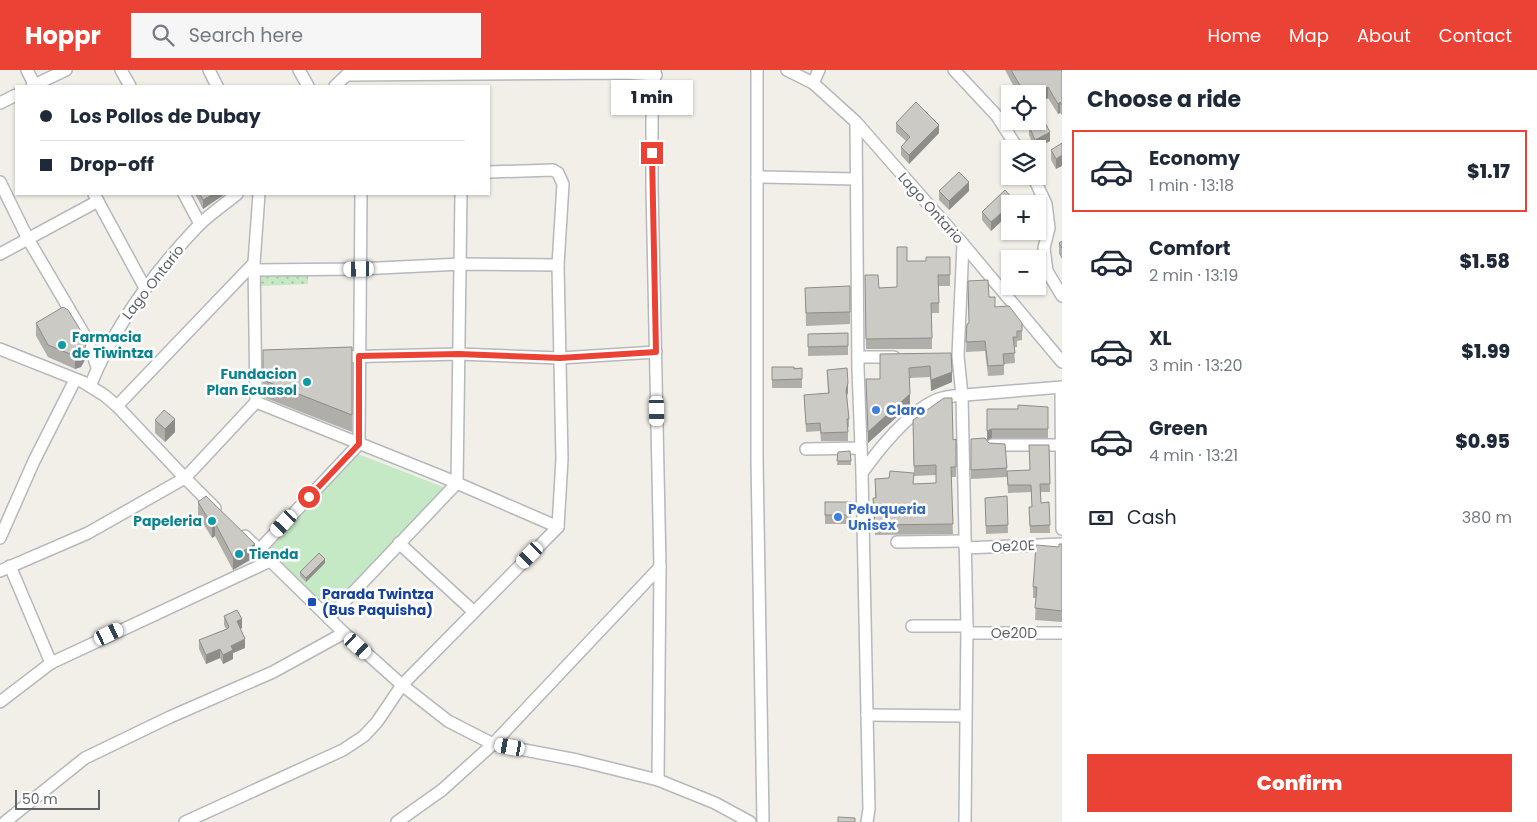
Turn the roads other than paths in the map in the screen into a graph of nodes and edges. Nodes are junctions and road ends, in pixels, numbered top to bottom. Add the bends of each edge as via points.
1 (27, 70) edge
2 (66, 70) edge
3 (121, 70) edge
4 (209, 70) edge
5 (300, 70) edge
6 (757, 70) edge
7 (787, 70) edge
8 (819, 70) edge
9 (954, 70) edge
10 (350, 72) edge
11 (655, 73) edge
12 (813, 83) junction
13 (34, 85) edge
14 (36, 85) edge
15 (129, 85) edge
16 (216, 85) edge
17 (308, 85) edge
18 (336, 85) edge
19 (15, 96) edge
20 (0, 103) edge
21 (856, 122) junction
22 (1012, 140) edge
23 (490, 172) edge
24 (757, 177) junction
25 (856, 179) junction
26 (0, 182) edge
27 (1037, 185) edge
28 (185, 195) edge
29 (236, 195) edge
30 (259, 195) edge
31 (361, 195) edge
32 (460, 195) edge
33 (96, 198) edge
34 (200, 224) junction
35 (28, 238) junction
36 (963, 244) junction
37 (0, 254) edge
38 (461, 264) junction
39 (558, 265) junction
40 (254, 267) junction
41 (359, 269) junction
42 (145, 288) junction
43 (1062, 296) edge
44 (0, 349) edge
45 (656, 352) junction
46 (459, 354) junction
47 (359, 356) junction
48 (331, 357) edge
49 (904, 357) edge
50 (560, 358) junction
51 (858, 358) junction
52 (1062, 362) edge
53 (97, 367) junction
54 (76, 380) junction
55 (90, 386) junction
56 (1062, 387) edge
57 (962, 396) junction
58 (256, 402) junction
59 (117, 406) junction
60 (359, 444) junction
61 (1062, 445) edge
62 (992, 446) edge
63 (861, 448) junction
64 (806, 449) dead end
65 (862, 473) junction
66 (185, 478) junction
67 (456, 483) junction
68 (225, 517) edge
69 (3, 520) edge
70 (558, 527) junction
71 (1062, 529) edge
72 (238, 530) edge
73 (0, 538) edge
74 (896, 542) dead end
75 (399, 543) junction
76 (964, 544) junction
77 (1062, 544) edge
78 (259, 550) junction
79 (270, 561) junction
80 (660, 567) junction
81 (5, 569) edge
82 (474, 612) junction
83 (329, 618) junction
84 (912, 626) dead end
85 (967, 630) junction
86 (344, 633) junction
87 (1062, 633) edge
88 (51, 663) junction
89 (402, 685) junction
90 (0, 702) edge
91 (867, 716) junction
92 (966, 716) junction
93 (493, 744) junction
94 (658, 780) junction
95 (5, 822) edge
96 (185, 822) edge
97 (396, 822) edge
98 (750, 822) edge
99 (763, 822) edge
100 (867, 822) edge
101 (964, 822) edge

1 - 13 street
2 - 14 street
3 - 15 street
4 - 16 street
5 - 17 street
6 - 24 street
7 - 12 street, Lago Ontario
8 - 12 street
9 - 22 street via 997,116
10 - 11 street
10 - 18 street
11 - 45 street via 652,158
12 - 21 street, Lago Ontario
19 - 20 street
21 - 25 street
21 - 36 street, Lago Ontario
23 - 39 street via 553,170 558,174 564,184
24 - 25 street
24 - 99 street via 757,459
25 - 51 street
26 - 35 street
27 - 43 street via 1046,204 1049,228 1044,248 1047,271
28 - 34 street
29 - 34 street, Lago Ontario
30 - 40 street
31 - 41 street
32 - 38 street
33 - 35 street
33 - 42 street
34 - 42 street, Lago Ontario
35 - 37 street
35 - 53 street via 88,341
36 - 52 street, Lago Ontario
36 - 57 street via 954,356
38 - 39 street
38 - 41 street
38 - 46 street
39 - 50 street
40 - 41 street
40 - 58 street via 261,360
40 - 59 street
41 - 47 street
42 - 53 street, Lago Ontario via 121,322
44 - 54 street
45 - 50 street
45 - 80 street
46 - 47 street
46 - 50 street
46 - 67 street
47 - 48 street
47 - 60 street
49 - 51 street
50 - 70 street via 562,459
51 - 63 street
53 - 55 street, Lago Ontario
54 - 55 street
54 - 69 street
55 - 59 street
56 - 57 street
56 - 61 street
57 - 65 street via 941,398 926,405 890,438
57 - 76 street
58 - 60 street
58 - 66 street
59 - 66 street
60 - 67 street
60 - 78 street
61 - 62 street
61 - 71 street
63 - 64 street
63 - 65 street
65 - 91 street
66 - 68 street
66 - 81 street via 88,533
67 - 70 street
67 - 75 street
69 - 73 street
70 - 82 street
72 - 78 street
74 - 76 street, Oe20E
75 - 82 street
75 - 83 street
76 - 77 street, Oe20E
76 - 85 street
78 - 79 street
79 - 83 street
79 - 88 street
80 - 93 street
80 - 94 street
81 - 88 street
82 - 89 street
83 - 86 street
84 - 85 street, Oe20D
85 - 87 street, Oe20D
85 - 92 street
86 - 89 street
86 - 95 street via 272,672 85,758
88 - 90 street
89 - 93 street via 448,721
89 - 96 street via 377,722 364,736 343,750
91 - 92 street
91 - 100 street
92 - 101 street
93 - 94 street
93 - 97 street via 442,790
94 - 98 street via 715,803

